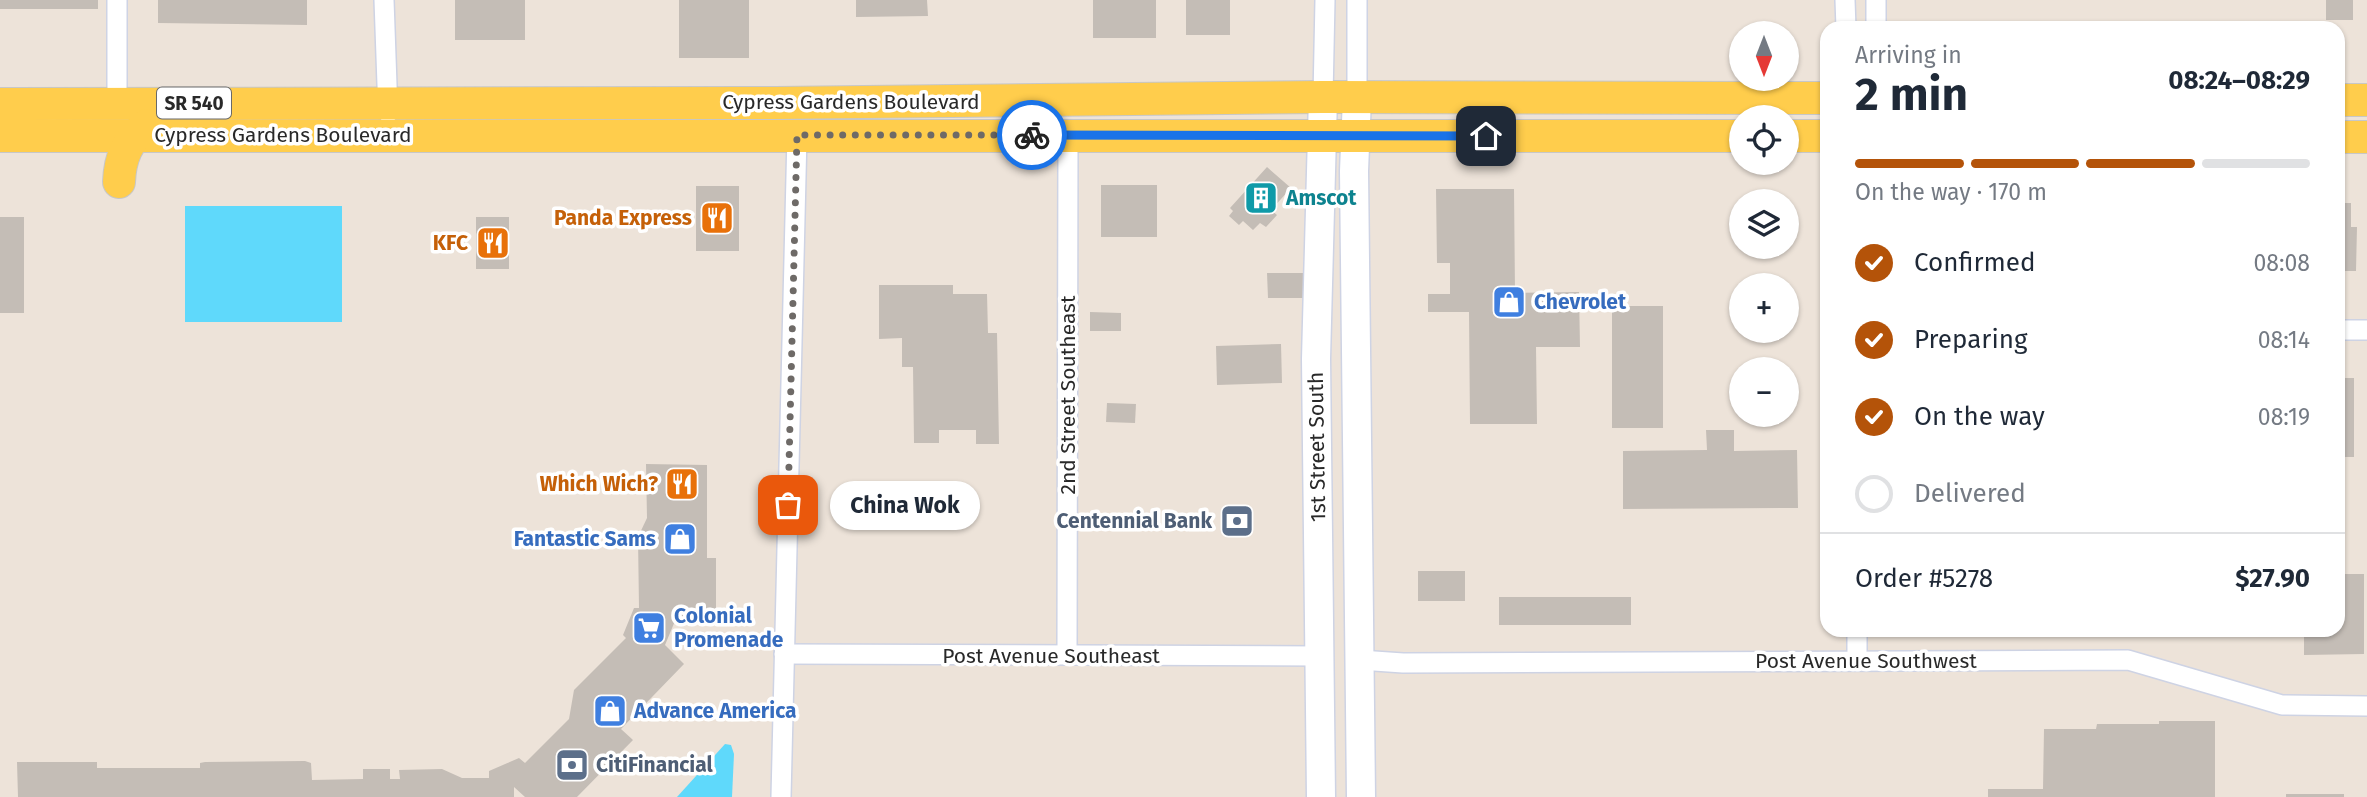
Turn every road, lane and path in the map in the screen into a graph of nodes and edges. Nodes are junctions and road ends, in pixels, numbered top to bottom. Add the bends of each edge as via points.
1 (117, 0) edge
2 (384, 0) edge
3 (1325, 0) edge
4 (1357, 0) edge
5 (1846, 0) edge
6 (1876, 0) edge
7 (1846, 21) edge
8 (1876, 21) edge
9 (1322, 97) junction
10 (1357, 98) junction
11 (1820, 98) edge
12 (2345, 100) edge
13 (2367, 100) edge
14 (942, 101) junction
15 (1057, 101) junction
16 (117, 103) junction
17 (246, 103) junction
18 (387, 103) junction
19 (0, 104) edge
20 (134, 135) junction
21 (387, 135) junction
22 (797, 135) junction
23 (935, 135) junction
24 (1068, 135) junction
25 (4, 136) edge
26 (1322, 136) junction
27 (1356, 136) junction
28 (1729, 136) edge
29 (1799, 136) edge
30 (1820, 136) edge
31 (2345, 137) edge
32 (2367, 137) edge
33 (119, 182) dead end
34 (2345, 330) edge
35 (2367, 330) edge
36 (1857, 637) edge
37 (784, 654) junction
38 (1067, 655) junction
39 (1319, 656) junction
40 (1360, 660) junction
41 (1857, 660) junction
42 (2367, 706) edge
43 (781, 797) edge
44 (1321, 797) edge
45 (1361, 797) edge

1 - 16 street
2 - 18 street
3 - 9 street
4 - 10 street
5 - 7 street
6 - 8 street
9 - 10 main road, Cypress Gardens Boulevard / SR 540
9 - 15 main road, Cypress Gardens Boulevard / SR 540
9 - 26 main road, 1st Street South
10 - 11 main road, Cypress Gardens Boulevard / SR 540
10 - 27 main road, 1st Street South
12 - 13 main road
14 - 15 main road, Cypress Gardens Boulevard / SR 540
14 - 18 main road, Cypress Gardens Boulevard / SR 540
14 - 22 main road via 904,113 828,123
15 - 23 main road via 1046,119 955,124
16 - 17 main road, Cypress Gardens Boulevard / SR 540
16 - 19 main road, Cypress Gardens Boulevard / SR 540
16 - 25 main road via 77,119
17 - 18 main road, Cypress Gardens Boulevard / SR 540
17 - 20 main road via 152,121
18 - 21 street
20 - 21 main road, Cypress Gardens Boulevard / SR 540
20 - 25 main road, Cypress Gardens Boulevard / SR 540
20 - 33 main road via 120,162
21 - 22 main road, Cypress Gardens Boulevard / SR 540
22 - 23 main road, Cypress Gardens Boulevard / SR 540
22 - 37 street
23 - 24 main road, Cypress Gardens Boulevard / SR 540
24 - 26 main road, Cypress Gardens Boulevard / SR 540
24 - 38 street, 2nd Street Southeast
26 - 27 main road, Cypress Gardens Boulevard / SR 540
26 - 39 main road, 1st Street South via 1316,359
27 - 28 main road, Cypress Gardens Boulevard / SR 540
27 - 40 main road, 1st Street South
29 - 30 main road
31 - 32 main road
34 - 35 street
36 - 41 street
37 - 38 street, Post Avenue Southeast
37 - 43 street
38 - 39 street, Post Avenue Southeast
39 - 44 main road, 1st Street South
40 - 41 street, Post Avenue Southwest
40 - 45 main road, 1st Street South
41 - 42 street, Post Avenue Southwest via 2128,660 2282,705

